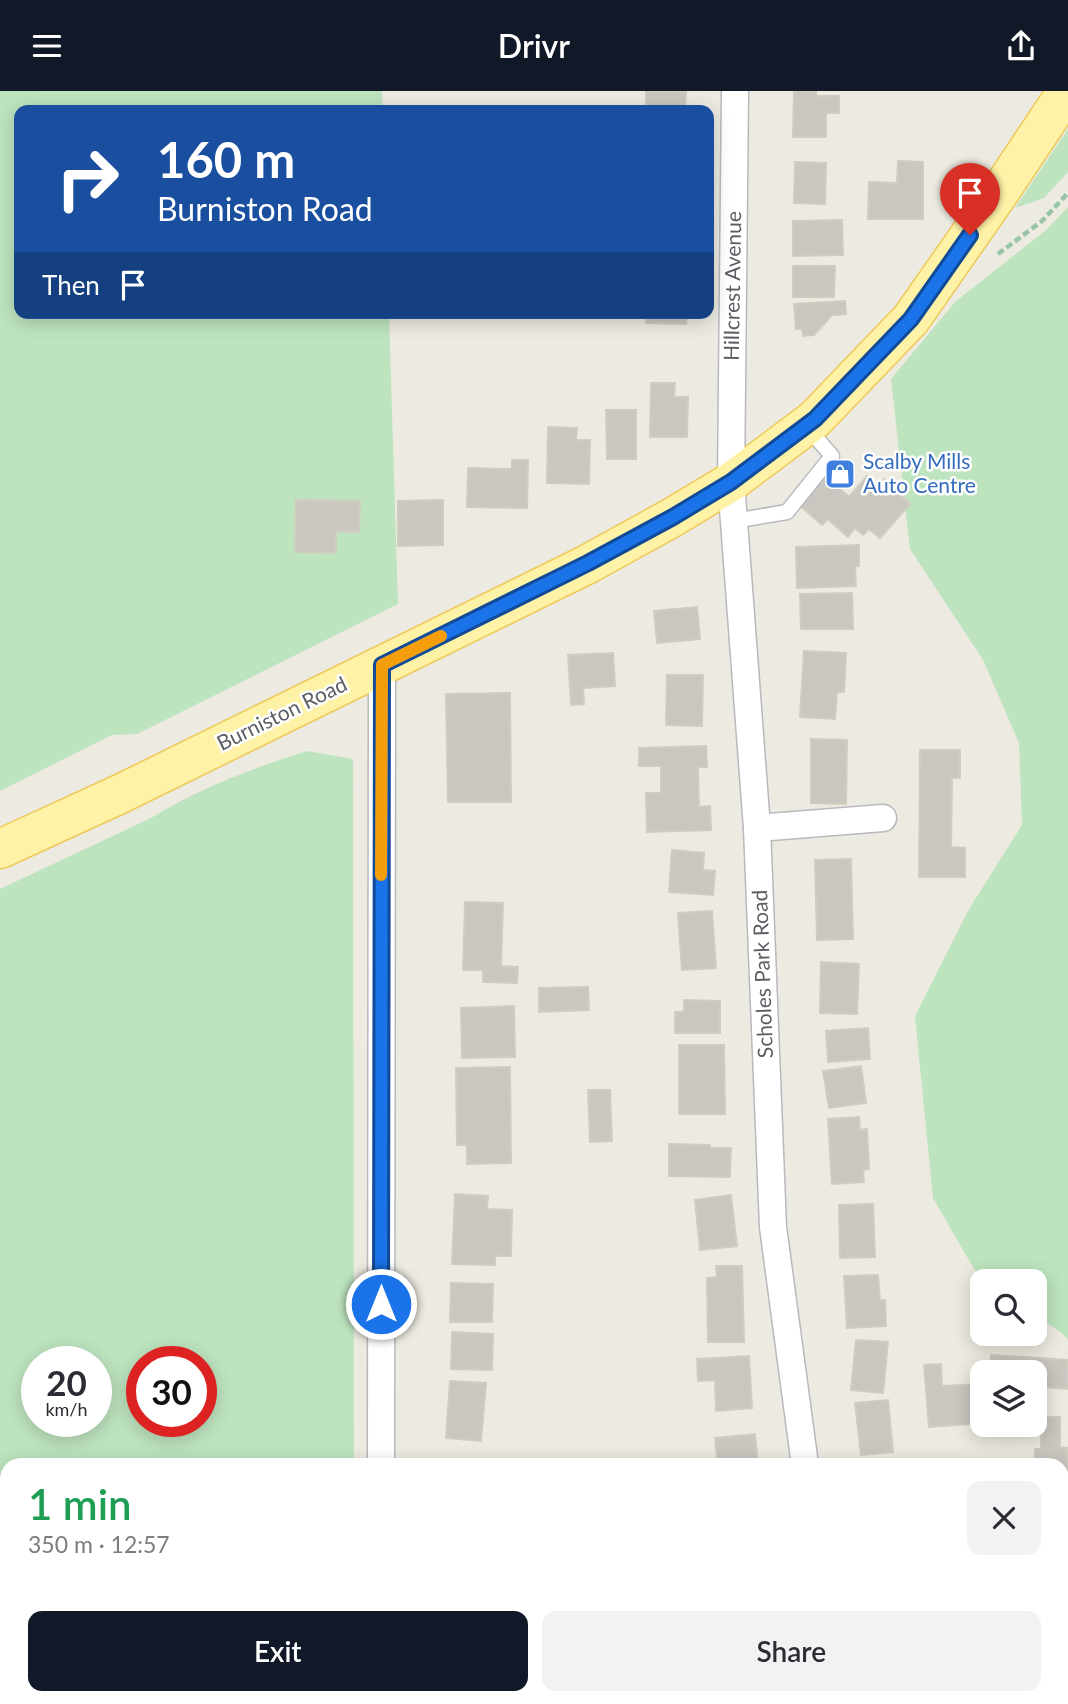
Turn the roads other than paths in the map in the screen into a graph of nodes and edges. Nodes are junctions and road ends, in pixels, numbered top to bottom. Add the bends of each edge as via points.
1 (734, 91) edge
2 (1067, 91) edge
3 (806, 425) junction
4 (731, 482) junction
5 (734, 521) junction
6 (382, 665) junction
7 (883, 818) dead end
8 (757, 828) junction
9 (0, 849) edge
10 (381, 1458) edge
11 (804, 1458) edge

1 - 4 street, Hillcrest Avenue
2 - 3 main road, Burniston Road via 911,319
3 - 4 main road, Burniston Road
3 - 5 lane via 832,456 787,512
4 - 5 street, Scholes Park Road
4 - 6 main road, Burniston Road via 588,563
5 - 8 street, Scholes Park Road
6 - 9 main road, Burniston Road
6 - 10 street
7 - 8 street
8 - 11 street, Scholes Park Road via 773,1227

